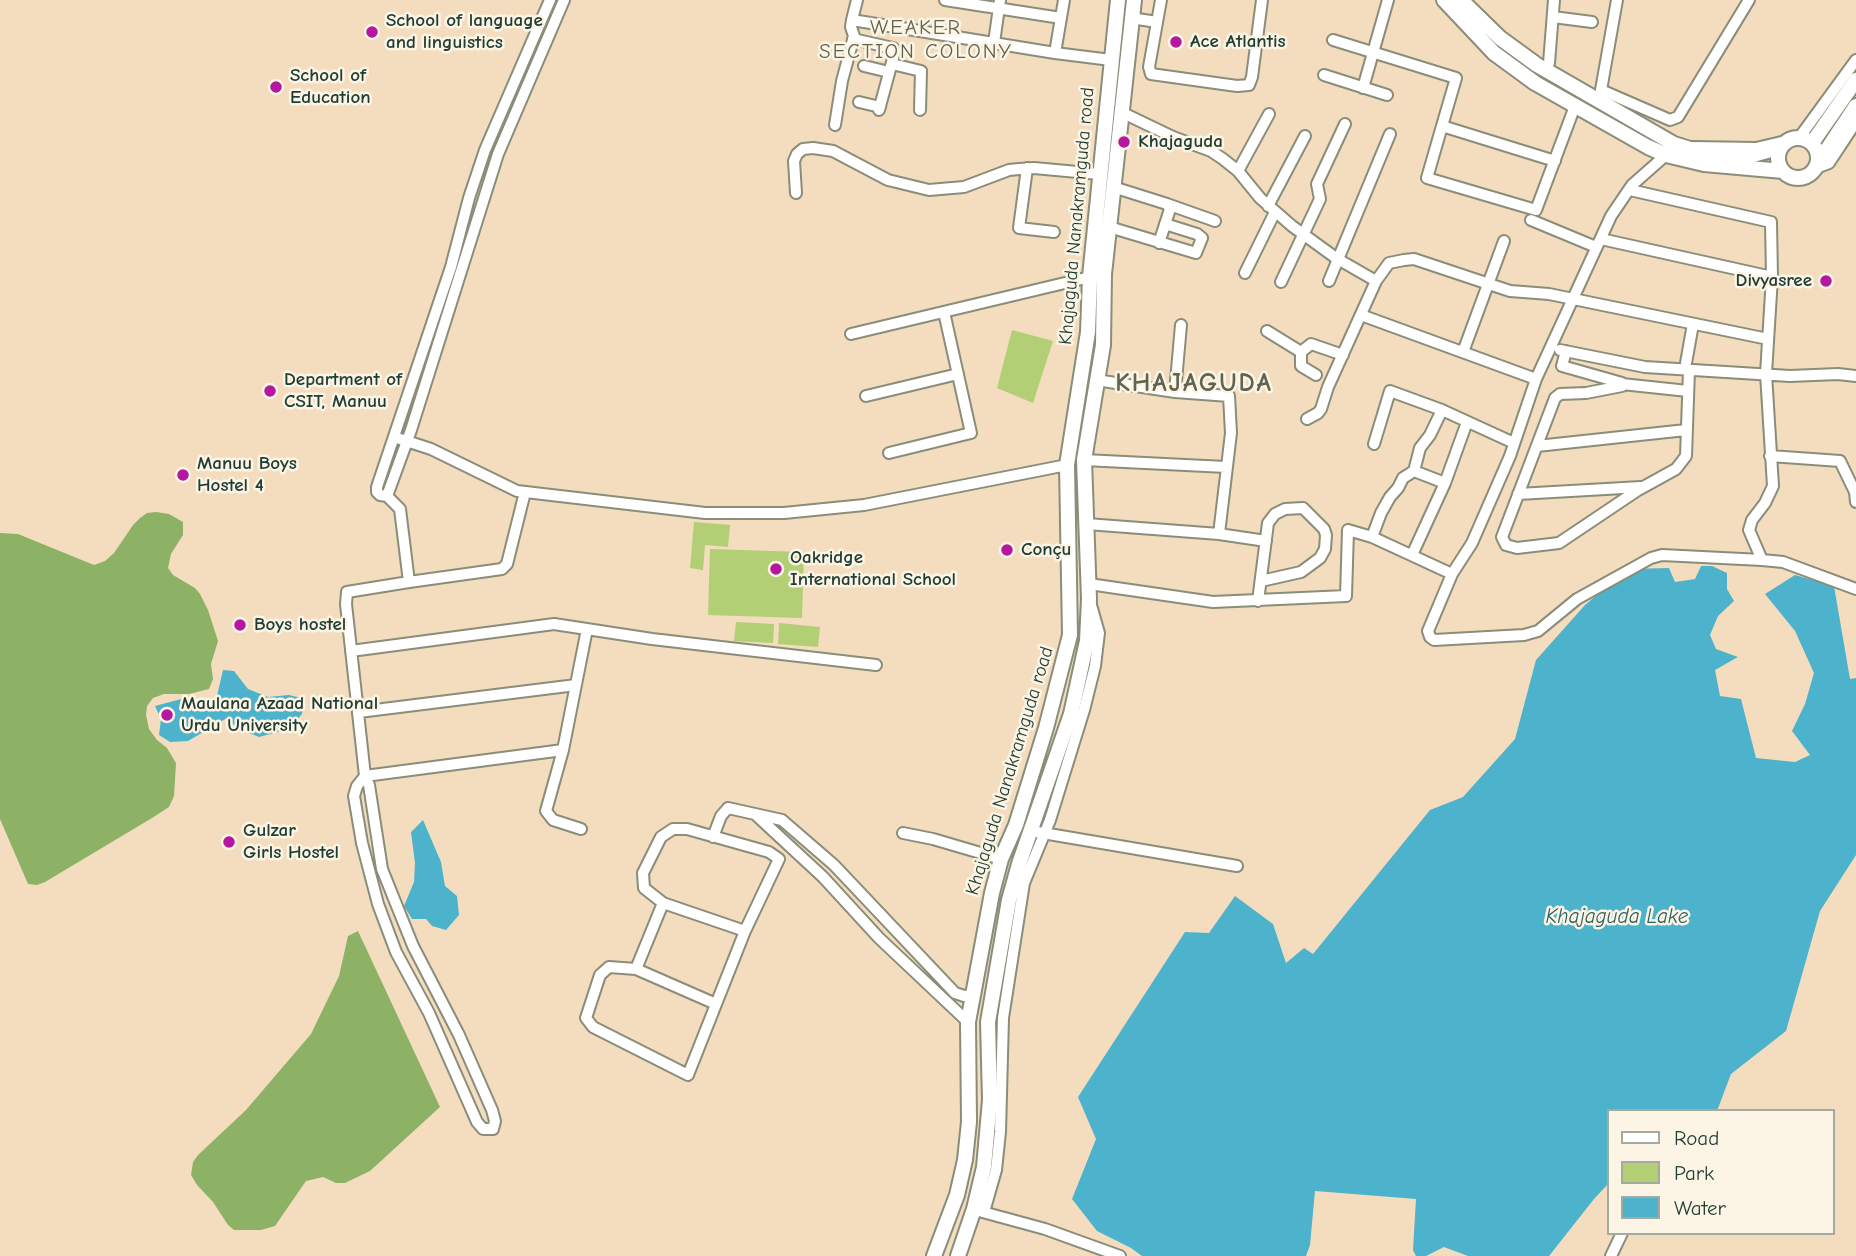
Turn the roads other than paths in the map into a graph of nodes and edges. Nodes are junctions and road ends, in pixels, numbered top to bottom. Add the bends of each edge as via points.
1 (550, 0) edge
2 (564, 0) edge
3 (857, 0) edge
4 (945, 0) edge
5 (1064, 0) edge
6 (1118, 0) edge
7 (1134, 0) edge
8 (1161, 0) edge
9 (1262, 0) edge
10 (1388, 0) edge
11 (1554, 0) edge
12 (1617, 0) edge
13 (1749, 0) edge
14 (1455, 2) edge
15 (1000, 4) edge
16 (1061, 18) junction
17 (1131, 18) junction
18 (1553, 18) junction
19 (852, 20) junction
20 (1157, 22) junction
21 (1592, 22) dead end
22 (853, 39) junction
23 (1334, 40) dead end
24 (994, 43) junction
25 (1373, 52) junction
26 (1055, 53) junction
27 (1111, 60) junction
28 (1856, 60) edge
29 (864, 66) dead end
30 (891, 68) junction
31 (1545, 70) junction
32 (1324, 75) dead end
33 (1856, 80) edge
34 (1363, 88) junction
35 (1387, 95) dead end
36 (859, 102) dead end
37 (1575, 106) junction
38 (1856, 106) edge
39 (920, 110) dead end
40 (1631, 112) junction
41 (1121, 113) junction
42 (1269, 114) dead end
43 (1856, 122) edge
44 (835, 124) dead end
45 (1345, 124) dead end
46 (1442, 126) junction
47 (1390, 134) dead end
48 (1305, 136) dead end
49 (1803, 148) junction
50 (1666, 155) junction
51 (1555, 161) junction
52 (1027, 168) junction
53 (1238, 171) junction
54 (1783, 172) junction
55 (1099, 174) junction
56 (1113, 187) junction
57 (1629, 190) junction
58 (796, 193) dead end
59 (1167, 204) junction
60 (1272, 209) junction
61 (1531, 220) dead end
62 (1215, 221) dead end
63 (1165, 224) junction
64 (1109, 227) junction
65 (1055, 232) dead end
66 (1304, 234) junction
67 (1504, 241) dead end
68 (1159, 243) junction
69 (1598, 243) junction
70 (1336, 258) junction
71 (1245, 273) dead end
72 (1090, 276) junction
73 (1772, 277) junction
74 (1329, 281) dead end
75 (1376, 281) junction
76 (1280, 282) dead end
77 (1487, 285) junction
78 (1573, 300) junction
79 (944, 312) junction
80 (1361, 315) junction
81 (1693, 324) junction
82 (1181, 325) dead end
83 (1268, 331) dead end
84 (851, 334) dead end
85 (1768, 339) junction
86 (1550, 348) junction
87 (1566, 351) junction
88 (1301, 352) junction
89 (1463, 352) junction
90 (1343, 355) junction
91 (1688, 366) junction
92 (958, 374) junction
93 (1766, 374) junction
94 (1316, 375) dead end
95 (1856, 376) edge
96 (1536, 379) junction
97 (1096, 380) junction
98 (1622, 384) junction
99 (1688, 391) junction
100 (1175, 392) junction
101 (866, 396) dead end
102 (1442, 410) junction
103 (1307, 419) dead end
104 (1467, 422) junction
105 (1686, 430) junction
106 (394, 436) junction
107 (407, 442) junction
108 (1514, 443) junction
109 (1374, 444) dead end
110 (1537, 446) junction
111 (889, 453) dead end
112 (1770, 456) junction
113 (1084, 460) junction
114 (1068, 464) junction
115 (1226, 467) junction
116 (1414, 471) junction
117 (1445, 483) junction
118 (1644, 487) junction
119 (525, 492) junction
120 (382, 494) junction
121 (1518, 494) junction
122 (1856, 502) edge
123 (1087, 524) junction
124 (1219, 534) junction
125 (1371, 537) junction
126 (1266, 541) junction
127 (1412, 555) junction
128 (1762, 560) junction
129 (1452, 574) junction
130 (1261, 581) junction
131 (408, 582) junction
132 (1856, 589) edge
133 (1089, 591) junction
134 (1258, 601) junction
135 (587, 629) junction
136 (351, 651) junction
137 (876, 665) dead end
138 (576, 685) junction
139 (359, 712) junction
140 (563, 750) junction
141 (365, 776) junction
142 (754, 813) junction
143 (581, 829) dead end
144 (1037, 832) junction
145 (903, 833) dead end
146 (715, 837) junction
147 (1001, 859) junction
148 (1237, 866) dead end
149 (663, 903) junction
150 (745, 931) junction
151 (636, 969) junction
152 (973, 995) junction
153 (716, 1004) junction
154 (968, 1022) junction
155 (979, 1210) junction
156 (1621, 1235) edge
157 (934, 1256) edge
158 (958, 1256) edge
159 (1120, 1256) edge
160 (1611, 1256) edge

1 - 106 street via 485,150
2 - 107 street via 498,154
3 - 19 street
4 - 15 street
5 - 16 street
6 - 27 main road, Khajaguda Nanakramguda road
7 - 17 main road, Khajaguda Nanakramguda road
8 - 20 street
9 - 20 street via 1249,85 1151,74
10 - 25 street
11 - 18 street
12 - 40 street via 1601,90
13 - 40 street via 1678,117 1670,120
14 - 31 main road
14 - 37 main road via 1494,53
15 - 16 street
15 - 24 street
16 - 26 street
17 - 20 street
17 - 41 main road, Khajaguda Nanakramguda road
18 - 21 street
18 - 31 street
19 - 22 street
19 - 24 street
22 - 30 street via 894,49
22 - 44 street
23 - 25 street
24 - 26 street
25 - 34 street
25 - 46 street via 1456,78
26 - 27 street
27 - 55 main road, Khajaguda Nanakramguda road
28 - 49 street
29 - 30 street
30 - 36 street via 880,108
30 - 39 street via 921,71
31 - 40 main road
32 - 34 street
33 - 49 main road
34 - 35 street
37 - 50 main road
37 - 51 street
38 - 49 main road via 1826,151
40 - 49 main road via 1674,144 1706,153 1753,155
41 - 53 street via 1211,151
41 - 56 main road, Khajaguda Nanakramguda road
42 - 53 street
43 - 49 street via 1829,163
45 - 66 street via 1317,184 1320,199
46 - 51 street
46 - 51 street via 1427,178 1535,209
47 - 70 street
48 - 60 street
49 - 54 main road via 1778,160
49 - 54 main road via 1811,174 1800,178
50 - 54 main road
50 - 57 street
52 - 55 street
52 - 58 street via 964,187 929,190 888,180 833,151 803,149 794,161
52 - 65 street via 1019,228
53 - 60 street
55 - 72 main road, Khajaguda Nanakramguda road
56 - 59 street
56 - 64 main road, Khajaguda Nanakramguda road
57 - 69 street
57 - 73 street via 1771,222
59 - 62 street
59 - 63 street
60 - 66 street
60 - 71 street
61 - 69 street
63 - 68 street
63 - 68 street via 1202,238 1196,253
64 - 68 street
64 - 97 main road, Khajaguda Nanakramguda road via 1103,345
66 - 70 street
66 - 76 street
67 - 77 street
69 - 73 street
69 - 78 street
70 - 74 street
70 - 75 street
72 - 79 street
72 - 114 main road, Khajaguda Nanakramguda road via 1088,332
73 - 85 street
75 - 77 street via 1389,263 1414,259
75 - 80 street
77 - 78 street
77 - 89 street
78 - 81 street
78 - 86 street
79 - 84 street
79 - 92 street
80 - 89 street
80 - 90 street
81 - 85 street
81 - 91 street
82 - 100 street
83 - 88 street
85 - 93 street
86 - 87 street
86 - 96 street
87 - 91 street via 1646,367
87 - 98 street via 1562,366
88 - 90 street via 1311,344
88 - 94 street via 1301,366
89 - 96 street
90 - 103 street via 1321,409
91 - 93 street
91 - 99 street
92 - 101 street
92 - 111 street via 971,433
93 - 95 street
93 - 112 street
96 - 108 street
97 - 100 street
97 - 113 main road, Khajaguda Nanakramguda road
98 - 99 street
98 - 110 street via 1560,394
99 - 105 street
100 - 115 street via 1229,396 1231,433
102 - 104 street
102 - 109 street via 1390,391
102 - 116 street via 1420,447
104 - 108 street
104 - 117 street
105 - 110 street
105 - 118 street via 1686,456 1676,469
106 - 107 street
106 - 120 street
107 - 119 street
107 - 120 street
108 - 129 street via 1472,543
110 - 121 street
112 - 122 street via 1840,461
112 - 128 street via 1773,486 1749,530
113 - 115 street
113 - 123 main road, Khajaguda Nanakramguda road
114 - 119 street via 864,505 784,513 705,513
114 - 147 main road, Khajaguda Nanakramguda road via 1070,635 1025,797
115 - 124 street
116 - 117 street
116 - 125 street via 1390,497
117 - 127 street
118 - 121 street
118 - 121 street via 1559,543 1517,548 1506,545 1502,537
119 - 131 street via 502,569
120 - 131 street via 400,509
123 - 124 street
123 - 133 main road, Khajaguda Nanakramguda road
124 - 126 street
125 - 127 street
125 - 134 street via 1348,530 1346,596
126 - 130 street
126 - 130 street via 1268,523 1275,514 1293,508 1303,508 1326,535 1325,549 1311,565 1301,572
127 - 129 street
128 - 129 street via 1662,555 1577,599 1538,631 1434,640 1428,631
128 - 132 street via 1783,562
130 - 134 street
131 - 136 street via 347,592
133 - 134 street
133 - 144 main road, Khajaguda Nanakramguda road via 1087,641 1077,690
135 - 136 street via 542,625
135 - 137 street
135 - 138 street
136 - 139 street
138 - 139 street
138 - 140 street
139 - 141 street
140 - 141 street
140 - 143 street via 546,811 553,820
141 - 141 street via 386,879 492,1110 493,1129 484,1129 477,1122 429,1013 396,952 356,810 354,796
142 - 146 street via 728,808
142 - 152 street via 782,820 834,865 955,993
142 - 154 street
144 - 148 street
144 - 155 main road, Khajaguda Nanakramguda road via 1017,869 1011,928 988,1022 988,1132
145 - 147 street
146 - 149 street via 679,828 661,838 643,873 644,888
146 - 150 street via 779,859
147 - 152 main road, Khajaguda Nanakramguda road
149 - 150 street
149 - 151 street
150 - 153 street
151 - 153 street
151 - 153 street via 603,971 586,1018 593,1027 688,1075
152 - 154 main road, Khajaguda Nanakramguda road
154 - 157 main road, Khajaguda Nanakramguda road via 965,1160
155 - 158 main road, Khajaguda Nanakramguda road
155 - 159 street
156 - 160 street

